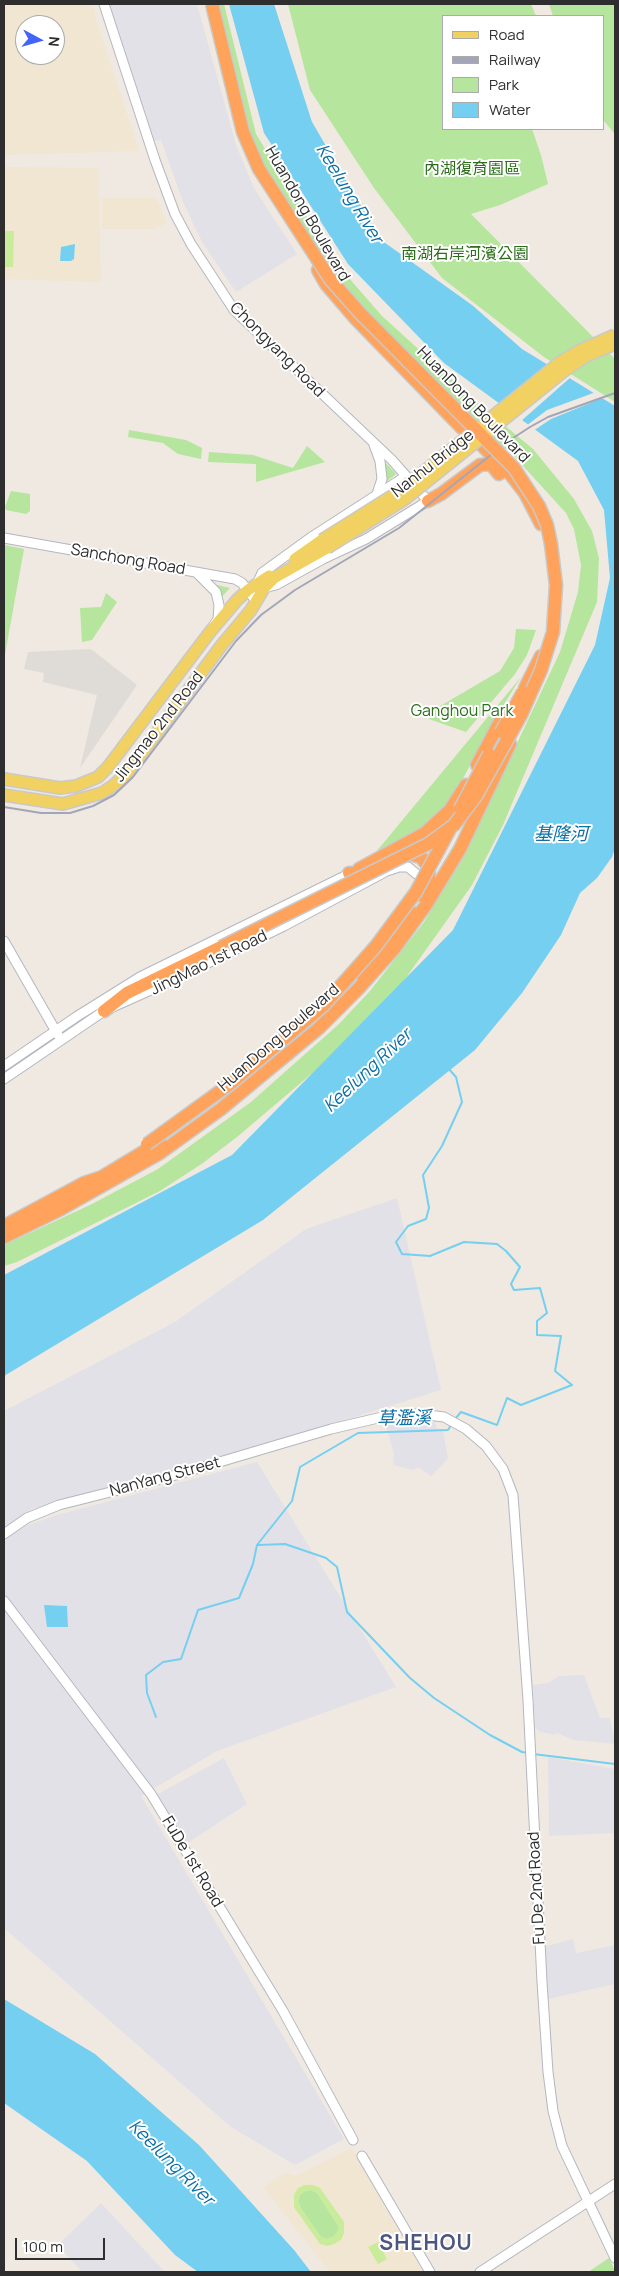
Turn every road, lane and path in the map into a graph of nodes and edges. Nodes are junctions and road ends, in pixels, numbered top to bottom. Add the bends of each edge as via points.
1 (104, 4) edge
2 (212, 4) edge
3 (615, 335) edge
4 (615, 344) edge
5 (458, 422) junction
6 (372, 441) junction
7 (406, 476) junction
8 (376, 497) junction
9 (428, 501) junction
10 (534, 510) junction
11 (4, 538) edge
12 (325, 544) junction
13 (196, 572) junction
14 (256, 587) junction
15 (210, 632) junction
16 (546, 640) junction
17 (525, 688) joint
18 (521, 715) junction
19 (4, 779) edge
20 (4, 796) edge
21 (354, 871) junction
22 (419, 876) joint
23 (419, 900) junction
24 (4, 941) edge
25 (104, 1011) junction
26 (58, 1035) junction
27 (4, 1066) edge
28 (4, 1079) edge
29 (167, 1139) junction
30 (84, 1182) junction
31 (46, 1214) junction
32 (4, 1226) edge
33 (4, 1236) edge
34 (453, 1422) joint
35 (4, 1534) edge
36 (4, 1601) edge
37 (353, 2140) dead end
38 (362, 2156) dead end
39 (615, 2184) edge
40 (588, 2202) junction
41 (615, 2258) edge
42 (430, 2272) edge
43 (480, 2272) edge

1 - 6 street, Chongyang Road via 155,160 187,238 234,310
2 - 5 highway, Huandong Boulevard, bridge via 234,105 245,138 262,175 302,244 326,284 356,319
2 - 18 highway, HuanDong Boulevard, bridge via 243,132 259,169 330,280 514,468 539,506 551,544 556,586 555,613 547,655
3 - 12 main road, Nanhu Bridge, bridge via 559,363 400,491
4 - 12 main road, Nanhu Bridge, bridge via 586,356 564,371 405,499
5 - 9 highway via 478,450 478,455
5 - 10 highway, Huandong Boulevard via 511,475
6 - 7 street, Chongyang Road
6 - 8 street via 382,474
7 - 8 street
7 - 9 street, Chongyang Road
8 - 14 street via 262,573
9 - 10 highway via 476,467 488,463
9 - 14 street via 366,539 276,585
10 - 16 highway, Huandong Boulevard via 547,541 552,577 551,616
11 - 13 street, Sanchong Road
12 - 14 main road
13 - 14 street, Sanchong Road
13 - 15 street via 216,592 218,600 218,619
14 - 15 main road, Jingmao 2nd Road
14 - 20 main road, Jingmao 2nd Road via 256,601 251,610 114,785 102,793 63,804
15 - 19 main road, Jingmao 2nd Road via 98,777 76,786 60,788
16 - 17 highway, Huandong Boulevard
16 - 21 highway via 462,794 450,810 413,841
17 - 30 highway, HuanDong Boulevard, bridge via 416,892 350,977 316,1011 230,1084 147,1144
18 - 25 highway, bridge via 476,796 454,825 428,844 127,994
18 - 31 highway, HuanDong Boulevard, bridge via 503,762 460,849 394,949 358,989 312,1034 221,1109 160,1153
21 - 23 highway via 360,873 399,854 417,855 428,866 430,879 427,892
21 - 26 street, JingMao 1st Road via 140,977
22 - 23 highway via 422,886
22 - 25 street, JingMao 1st Road via 408,867 387,871 171,982
23 - 29 highway via 332,1006 216,1104
24 - 26 street
25 - 26 street, JingMao 1st Road
26 - 27 street, JingMao 1st Road
26 - 28 street, JingMao 1st Road
29 - 30 highway via 102,1177
29 - 31 highway via 135,1162
30 - 32 highway
31 - 33 highway, HuanDong Boulevard
34 - 35 street, NanYang Street via 444,1417 395,1414 331,1429 162,1479 58,1505 27,1518
34 - 40 street, Fu De 2nd Road via 486,1446 503,1469 513,1495 548,2072 562,2146
36 - 37 street, FuDe 1st Road via 151,1794 283,2011
38 - 42 street
39 - 40 street
40 - 41 street, Fu De 2nd Road
40 - 43 street

